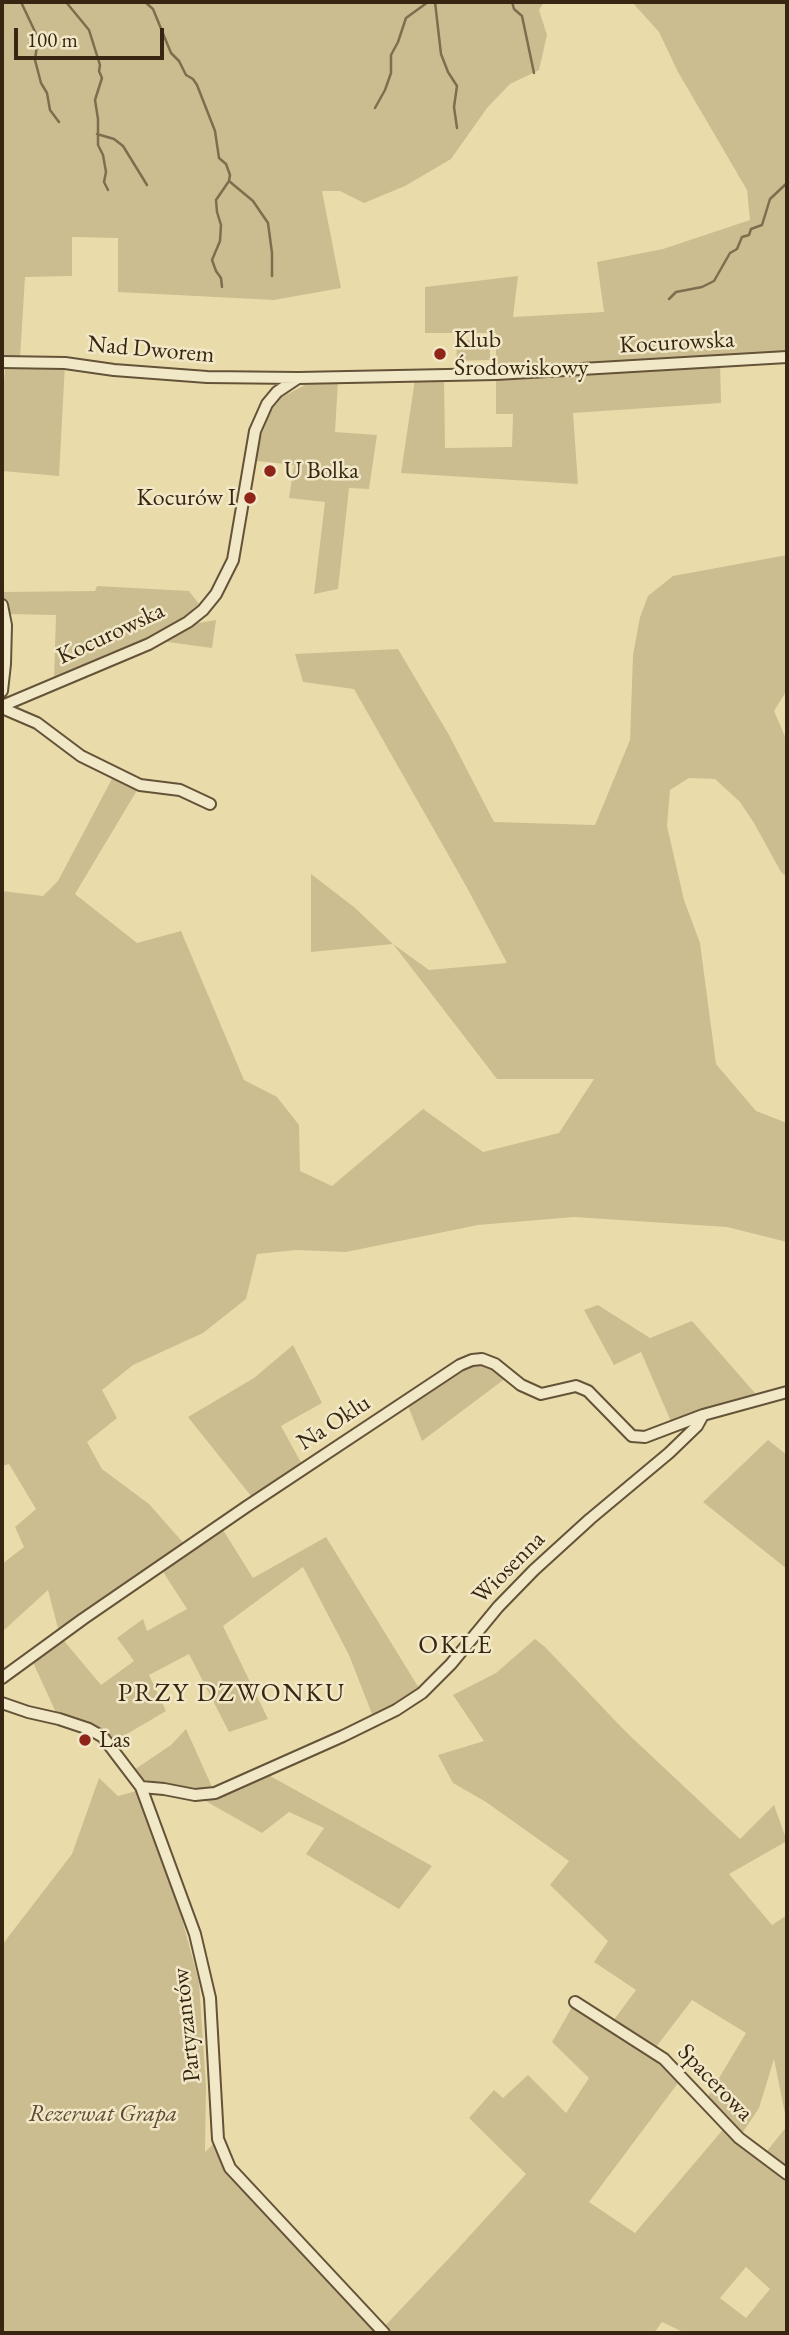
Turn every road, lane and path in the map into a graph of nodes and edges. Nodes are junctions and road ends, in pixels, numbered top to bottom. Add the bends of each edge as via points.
1 (787, 357) edge
2 (2, 362) edge
3 (298, 378) junction
4 (2, 605) edge
5 (2, 691) edge
6 (2, 707) edge
7 (210, 804) dead end
8 (787, 1392) edge
9 (703, 1415) junction
10 (2, 1678) edge
11 (2, 1703) edge
12 (141, 1787) junction
13 (575, 2002) dead end
14 (787, 2174) edge
15 (384, 2333) edge

1 - 3 street, Kocurowska via 521,373
2 - 3 street, Nad Dworem via 65,363 207,377
3 - 6 street, Kocurowska via 267,404 255,431 233,560 204,610 149,644
4 - 5 street via 6,625
6 - 7 street via 37,723 81,756 140,785 180,790
8 - 9 street
9 - 10 street, Na Oklu via 645,1437 632,1436 587,1391 576,1386 541,1394 520,1385 495,1364 472,1360 246,1507
9 - 12 street, Wiosenna via 698,1426 669,1453 534,1570 422,1693 343,1736 215,1794
11 - 12 street, Partyzantów via 103,1737
12 - 15 street, Partyzantów via 195,1934 210,1998 218,2139 230,2168
13 - 14 street, Spacerowa via 664,2059 739,2138

